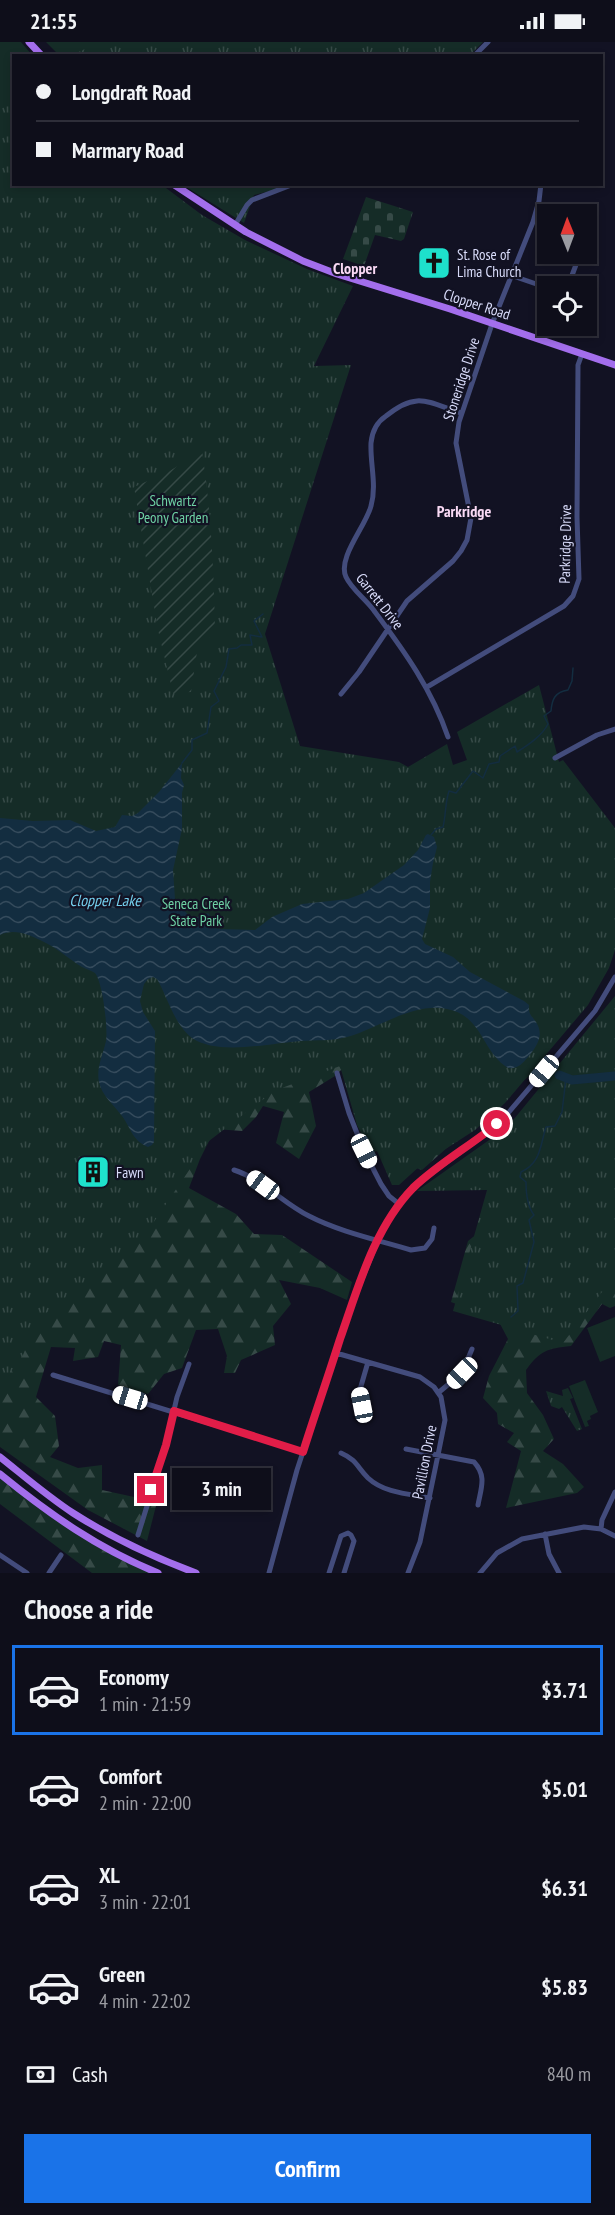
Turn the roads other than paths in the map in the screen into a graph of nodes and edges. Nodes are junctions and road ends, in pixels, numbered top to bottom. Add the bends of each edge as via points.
1 (29, 42) edge
2 (488, 42) edge
3 (40, 54) edge
4 (476, 54) edge
5 (176, 186) edge
6 (289, 186) edge
7 (541, 186) edge
8 (235, 225) junction
9 (513, 276) junction
10 (537, 284) edge
11 (492, 324) junction
12 (582, 354) junction
13 (615, 365) edge
14 (461, 413) junction
15 (387, 628) junction
16 (427, 687) junction
17 (341, 694) dead end
18 (615, 729) edge
19 (448, 737) dead end
20 (555, 758) dead end
21 (615, 977) edge
22 (337, 1072) dead end
23 (234, 1170) dead end
24 (399, 1204) junction
25 (434, 1228) dead end
26 (378, 1240) junction
27 (472, 1349) dead end
28 (336, 1353) junction
29 (368, 1362) junction
30 (189, 1364) dead end
31 (53, 1375) dead end
32 (438, 1393) junction
33 (362, 1405) dead end
34 (174, 1411) junction
35 (406, 1449) dead end
36 (303, 1452) junction
37 (341, 1453) dead end
38 (438, 1455) junction
39 (0, 1456) edge
40 (0, 1474) edge
41 (615, 1492) edge
42 (430, 1498) junction
43 (478, 1505) dead end
44 (601, 1529) junction
45 (545, 1534) junction
46 (138, 1535) dead end
47 (615, 1536) edge
48 (0, 1555) edge
49 (61, 1555) dead end
50 (27, 1573) edge
51 (49, 1573) edge
52 (158, 1573) edge
53 (196, 1573) edge
54 (269, 1573) edge
55 (329, 1573) edge
56 (344, 1573) edge
57 (408, 1573) edge
58 (480, 1573) edge
59 (559, 1573) edge

1 - 3 main road
2 - 4 street
5 - 8 main road, Clopper Road
6 - 8 street via 252,200
7 - 9 street, Stoneridge Drive via 533,222
8 - 11 main road, Clopper Road via 269,245 329,271
9 - 10 street
9 - 11 street, Stoneridge Drive
11 - 12 main road, Clopper Road
11 - 14 street, Stoneridge Drive
12 - 13 main road, Clopper Road
12 - 16 street, Parkridge Drive via 578,365 576,590 564,606
14 - 15 street, Stoneridge Drive via 456,443 471,518 467,540 453,561 406,601
14 - 15 street, Garrett Drive via 413,400 382,418 374,430 372,504 347,553 344,571
15 - 16 street, Garrett Drive
15 - 17 street, Stoneridge Drive
16 - 19 street, Garrett Drive
18 - 20 street
21 - 24 street via 595,1011 509,1112 422,1180
22 - 24 street via 364,1151 381,1184
23 - 26 street via 250,1175 310,1217
24 - 26 street
25 - 26 street via 432,1239 424,1248 411,1250
26 - 28 street
27 - 32 street via 462,1373
28 - 29 street
28 - 36 street
29 - 32 street via 420,1377
29 - 33 street via 359,1393
30 - 34 street
31 - 34 street
32 - 38 street, Pavillion Drive via 445,1420
34 - 36 street
34 - 46 street
35 - 38 street
36 - 54 street
37 - 42 street via 353,1459 379,1486
38 - 42 street, Pavillion Drive
38 - 43 street via 474,1462 481,1470
39 - 53 main road via 48,1495 108,1534
40 - 52 main road via 70,1528
41 - 44 street
42 - 57 street, Pavillion Drive
44 - 45 street via 584,1527
44 - 47 street
45 - 58 street via 510,1544
45 - 59 street
48 - 50 street
49 - 51 street
55 - 56 street via 340,1536 348,1533 354,1541

